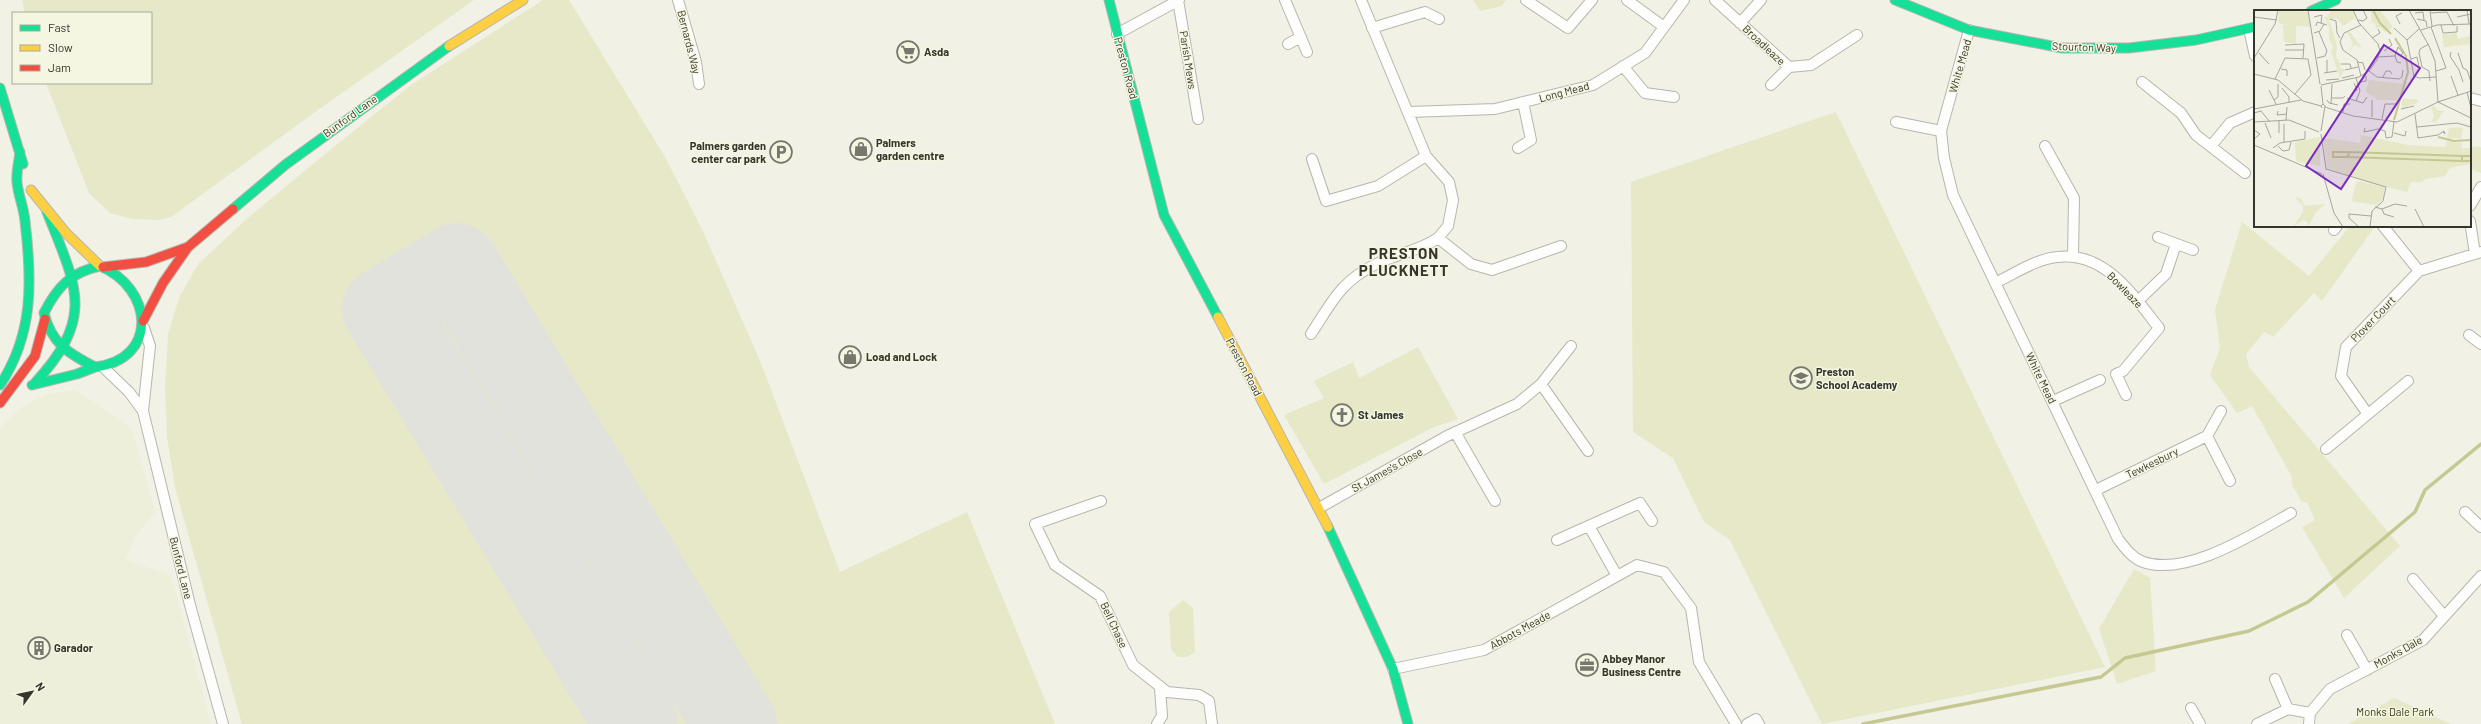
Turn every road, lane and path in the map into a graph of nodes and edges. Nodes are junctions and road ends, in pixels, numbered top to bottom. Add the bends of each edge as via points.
1 (523, 0) edge
2 (678, 0) edge
3 (1109, 0) edge
4 (1179, 0) edge
5 (1284, 0) edge
6 (1361, 0) edge
7 (1526, 0) edge
8 (1592, 0) edge
9 (1627, 0) edge
10 (1684, 0) edge
11 (1715, 0) edge
12 (1761, 0) edge
13 (1895, 0) edge
14 (2336, 0) edge
15 (2313, 10) edge
16 (1439, 19) dead end
17 (1740, 23) junction
18 (1664, 27) junction
19 (1372, 28) junction
20 (2252, 28) edge
21 (1969, 30) junction
22 (1117, 34) junction
23 (1857, 35) dead end
24 (1301, 37) junction
25 (1288, 44) dead end
26 (2254, 47) edge
27 (1307, 52) dead end
28 (1623, 66) junction
29 (1789, 68) junction
30 (2142, 82) dead end
31 (699, 84) dead end
32 (1771, 85) dead end
33 (0, 88) edge
34 (1674, 97) dead end
35 (2471, 98) edge
36 (2481, 101) edge
37 (1523, 102) junction
38 (1409, 112) junction
39 (2254, 112) edge
40 (1198, 119) dead end
41 (1896, 122) dead end
42 (1941, 131) junction
43 (2045, 146) dead end
44 (2211, 146) junction
45 (1518, 148) dead end
46 (20, 152) junction
47 (1426, 156) junction
48 (1312, 159) dead end
49 (2245, 173) dead end
50 (29, 182) junction
51 (2481, 186) edge
52 (2471, 204) edge
53 (48, 212) junction
54 (2471, 225) edge
55 (2384, 227) edge
56 (2158, 237) dead end
57 (1438, 238) junction
58 (2176, 244) junction
59 (1561, 246) dead end
60 (188, 247) junction
61 (2193, 250) dead end
62 (2478, 253) edge
63 (2073, 257) junction
64 (102, 266) junction
65 (2419, 272) junction
66 (70, 276) junction
67 (39, 279) dead end
68 (1995, 283) junction
69 (2138, 301) junction
70 (40, 302) dead end
71 (45, 316) junction
72 (143, 322) junction
73 (1311, 334) dead end
74 (2469, 335) dead end
75 (2481, 344) edge
76 (1571, 346) dead end
77 (62, 350) junction
78 (99, 367) junction
79 (2109, 377) junction
80 (2408, 381) dead end
81 (34, 384) junction
82 (1541, 384) junction
83 (0, 385) edge
84 (2126, 395) dead end
85 (7, 396) junction
86 (2053, 401) junction
87 (0, 403) edge
88 (2221, 410) dead end
89 (143, 412) junction
90 (2367, 413) junction
91 (1455, 432) junction
92 (2207, 436) junction
93 (2326, 449) dead end
94 (1588, 451) dead end
95 (2230, 481) dead end
96 (2096, 490) junction
97 (1101, 501) dead end
98 (1495, 501) dead end
99 (1319, 508) junction
100 (2291, 512) dead end
101 (2465, 512) dead end
102 (1652, 521) dead end
103 (1589, 526) junction
104 (2481, 527) edge
105 (1557, 540) dead end
106 (1617, 576) junction
107 (2481, 576) edge
108 (2413, 579) dead end
109 (2444, 616) junction
110 (2347, 635) dead end
111 (1393, 669) junction
112 (2367, 670) junction
113 (2274, 679) dead end
114 (1160, 688) junction
115 (2191, 708) dead end
116 (2288, 709) junction
117 (2310, 713) junction
118 (223, 724) edge
119 (1157, 724) edge
120 (1212, 724) edge
121 (1408, 724) edge
122 (1736, 724) edge
123 (2200, 724) edge
124 (2257, 724) edge
125 (2309, 724) edge

1 - 60 main road, Bunford Lane via 430,58 335,126
2 - 31 street, Bernards Way via 696,62
3 - 22 main road, Preston Road
4 - 22 street
4 - 40 street, Parish Mews
5 - 24 street
6 - 19 street
7 - 8 street via 1568,28
9 - 18 street
10 - 18 street, Long Mead
11 - 17 street, Broadleaze
12 - 17 street, Broadleaze
13 - 21 main road, Stourton Way
14 - 15 main road
16 - 19 street via 1425,12
17 - 29 street, Broadleaze
18 - 28 street, Long Mead via 1645,53
19 - 38 street
20 - 21 main road, Stourton Way via 2196,40 2095,50 2062,48
20 - 26 street
21 - 42 street, White Mead
22 - 99 main road, Preston Road via 1164,215
23 - 29 street, Broadleaze via 1811,65
24 - 25 street
24 - 27 street
28 - 34 street via 1645,93
28 - 37 street, Long Mead via 1593,85
29 - 32 street, Broadleaze
30 - 44 street via 2181,112 2196,135
33 - 46 main road
35 - 36 street
37 - 38 street, Long Mead via 1495,109
37 - 45 street via 1531,140
38 - 47 street
39 - 44 street via 2230,123
41 - 42 street
42 - 68 street, White Mead via 1944,158 1953,195
43 - 63 street via 2074,198
44 - 49 street
46 - 50 main road
46 - 83 main road via 16,182 24,218 28,305 24,336 16,361
47 - 48 street via 1378,186 1326,200
47 - 57 street via 1449,182 1453,200 1448,226
50 - 53 main road
50 - 67 main road
51 - 52 street
53 - 64 main road via 80,248
53 - 66 main road
54 - 62 street
55 - 65 street
56 - 58 street
57 - 59 street via 1471,264 1492,270
57 - 73 street via 1426,246 1377,264 1353,278 1337,292
58 - 61 street
58 - 69 street via 2166,274
60 - 64 main road, Bunford Lane via 146,262
60 - 72 main road, Bunford Lane via 163,283
62 - 65 street
63 - 68 street, Bowleaze via 2056,257
63 - 69 street, Bowleaze via 2085,258 2107,270
64 - 66 main road, Bunford Lane via 78,270
64 - 72 main road via 130,287 138,302
65 - 90 street, Plover Court via 2346,348 2341,376
66 - 71 main road via 57,290
66 - 77 main road via 76,300 76,315
68 - 86 street, White Mead
69 - 79 street, Bowleaze via 2159,328 2123,371
70 - 71 main road
71 - 77 main road via 52,337
71 - 85 main road via 34,356
72 - 78 main road via 131,350 120,362
72 - 89 street, Bunford Lane via 150,346
74 - 75 street
76 - 82 street, St James's Close
77 - 78 main road
77 - 81 main road
78 - 81 main road
78 - 89 street, Bunford Lane via 129,392
79 - 84 street
79 - 86 street
80 - 90 street
81 - 85 main road
82 - 91 street, St James's Close via 1517,404
82 - 94 street
85 - 87 main road
86 - 96 street, White Mead
88 - 92 street
89 - 118 street, Bunford Lane via 190,605
90 - 93 street
91 - 98 street
91 - 99 street, St James's Close
92 - 95 street
92 - 96 street, Tewkesbury
96 - 100 street, White Mead via 2118,539 2129,553 2142,562 2164,566 2184,564 2239,541
97 - 114 street, Bell Chase via 1035,524 1055,565 1100,596 1133,665
99 - 111 main road, Preston Road
101 - 104 street
102 - 103 street via 1640,503
103 - 105 street
103 - 106 street
106 - 111 street, Abbots Meade via 1484,650
106 - 122 street, Abbots Meade via 1636,565 1664,572 1691,608 1699,662
107 - 109 street, Monks Dale
108 - 109 street
109 - 112 street, Monks Dale via 2423,640
110 - 112 street, Monks Dale
111 - 121 main road, Preston Road
112 - 117 street, Monks Dale via 2330,689
113 - 116 street
114 - 119 street via 1162,716
114 - 120 street, Bell Chase via 1167,692 1199,695 1209,700
115 - 123 street
116 - 117 street
116 - 124 street
117 - 125 street

